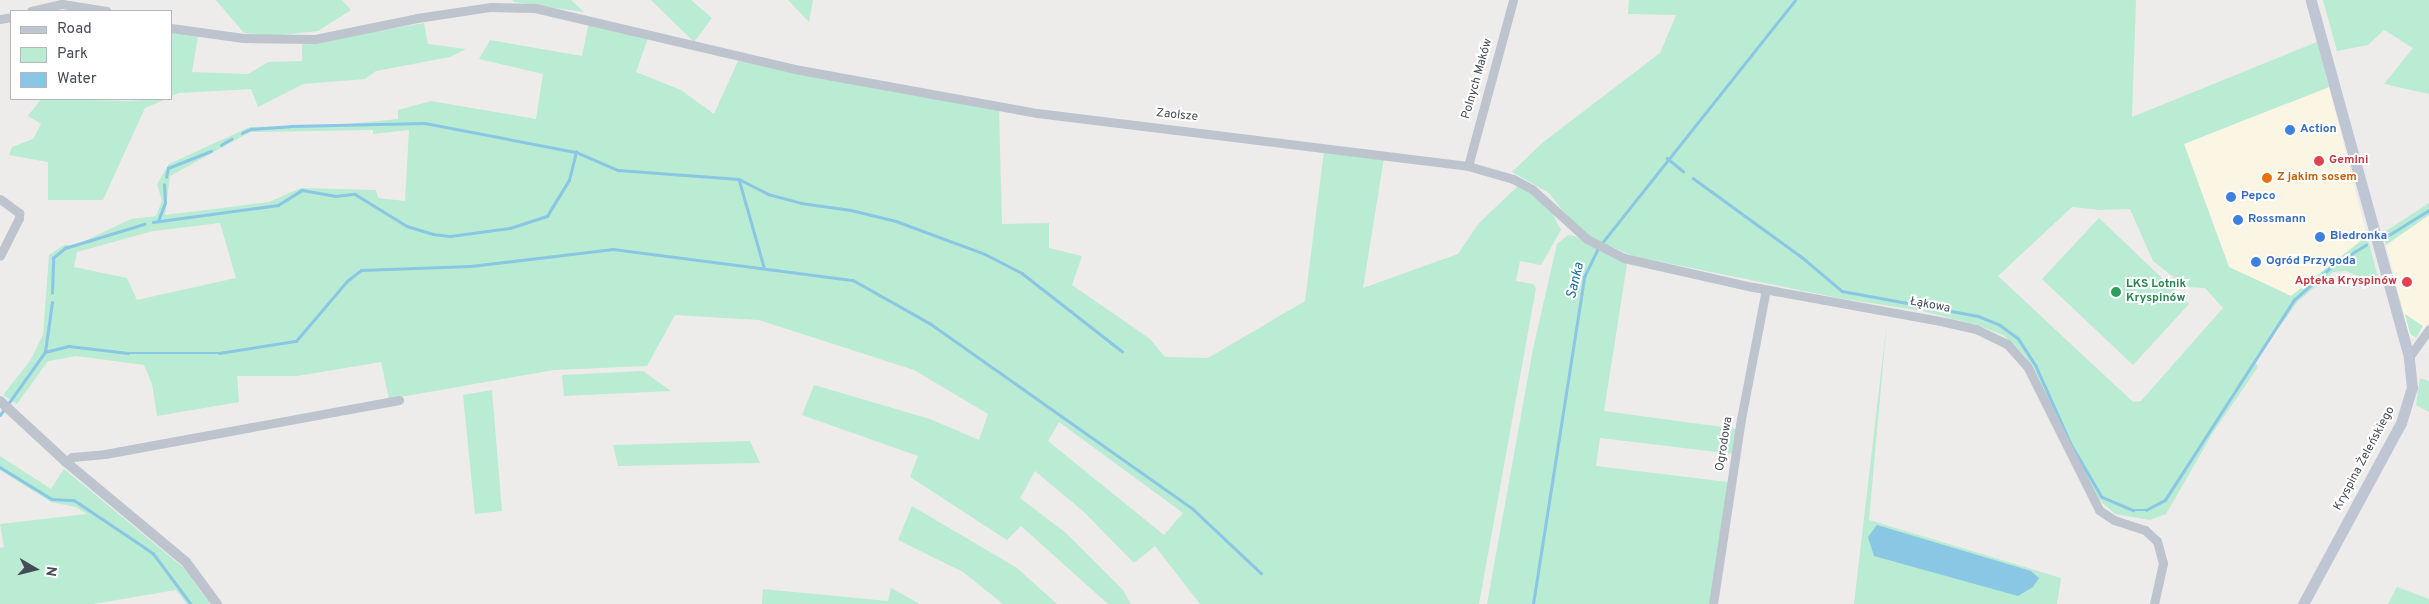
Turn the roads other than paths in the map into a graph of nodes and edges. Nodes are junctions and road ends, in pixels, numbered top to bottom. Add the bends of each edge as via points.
1 (1513, 0) edge
2 (2311, 0) edge
3 (35, 10) edge
4 (100, 10) edge
5 (172, 28) edge
6 (1468, 166) junction
7 (0, 198) edge
8 (1547, 200) joint
9 (0, 256) edge
10 (1766, 289) junction
11 (2429, 329) edge
12 (2409, 357) junction
13 (399, 400) dead end
14 (0, 401) edge
15 (66, 462) junction
16 (217, 604) edge
17 (1713, 604) edge
18 (2154, 604) edge
19 (2302, 604) edge

1 - 6 street, Polnych Maków
2 - 12 main road, Kryspina Żeleńskiego
3 - 4 street via 62,4
5 - 6 street, Zaolsze via 244,38 314,39 417,18 515,6 587,18 800,70 1082,120 1239,136
6 - 8 street, Zaolsze via 1518,181
7 - 9 street via 19,213
8 - 10 street, Łąkowa via 1587,239 1609,252 1636,261
10 - 17 street, Ogrodowa via 1741,420
10 - 18 street, Łąkowa via 1976,329 2007,344 2031,374 2099,510 2114,520 2145,530 2157,541 2163,563
11 - 12 street
12 - 19 main road, Kryspina Żeleńskiego via 2412,388 2406,413
13 - 15 street via 105,454 72,457
14 - 15 street
15 - 16 street via 186,562

